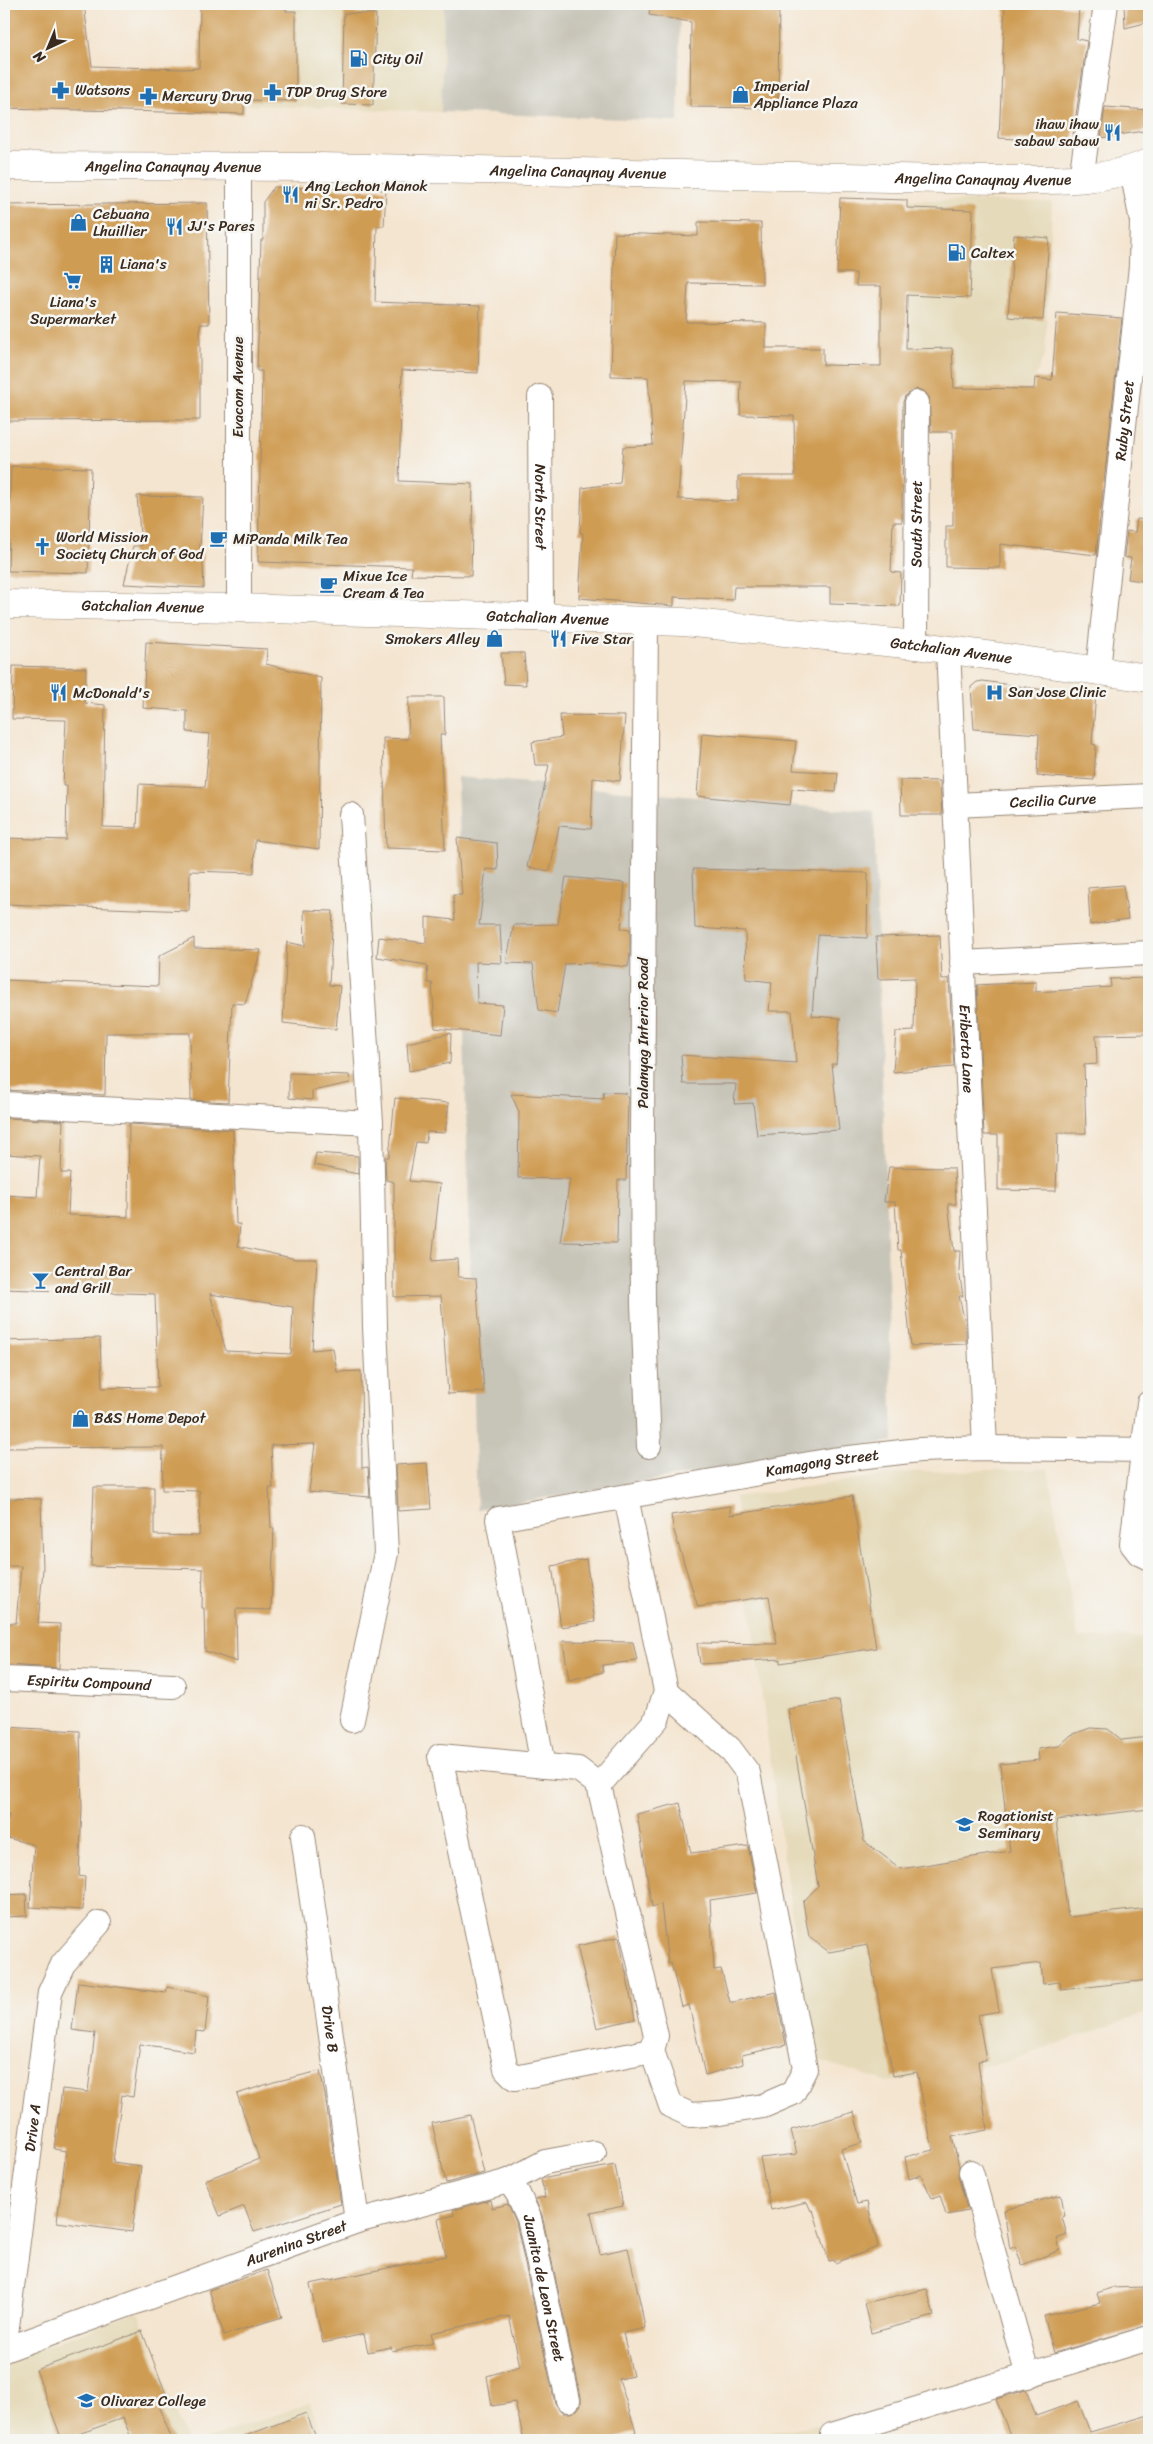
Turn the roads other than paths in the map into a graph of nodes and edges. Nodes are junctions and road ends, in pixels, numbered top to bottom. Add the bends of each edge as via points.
1 (1106, 4) edge
2 (4, 166) edge
3 (239, 167) junction
4 (1140, 167) edge
5 (1081, 179) junction
6 (540, 397) dead end
7 (917, 403) dead end
8 (4, 604) edge
9 (239, 608) junction
10 (541, 618) junction
11 (646, 621) junction
12 (916, 645) junction
13 (948, 649) junction
14 (1098, 670) junction
15 (1149, 678) edge
16 (1149, 796) edge
17 (955, 805) junction
18 (352, 815) dead end
19 (1149, 953) edge
20 (962, 963) junction
21 (4, 1104) edge
22 (371, 1123) junction
23 (1149, 1402) edge
24 (649, 1446) dead end
25 (985, 1448) junction
26 (1146, 1450) edge
27 (626, 1497) junction
28 (1149, 1558) edge
29 (4, 1679) edge
30 (173, 1686) dead end
31 (666, 1692) junction
32 (352, 1720) dead end
33 (543, 1766) junction
34 (599, 1785) junction
35 (303, 1836) dead end
36 (99, 1923) dead end
37 (652, 2051) junction
38 (594, 2153) dead end
39 (971, 2172) dead end
40 (509, 2181) junction
41 (357, 2221) junction
42 (1149, 2338) edge
43 (4, 2350) edge
44 (1028, 2376) junction
45 (568, 2400) dead end
46 (834, 2440) edge

1 - 5 street
2 - 3 street, Angelina Canaynay Avenue
3 - 5 street, Angelina Canaynay Avenue
3 - 9 street, Evacom Avenue
4 - 5 street, Angelina Canaynay Avenue
4 - 14 street, Ruby Street via 1141,266
6 - 10 street, North Street
7 - 12 street, South Street
8 - 9 street, Gatchalian Avenue
9 - 10 street, Gatchalian Avenue
10 - 11 street, Gatchalian Avenue
11 - 12 street, Gatchalian Avenue
11 - 24 street, Palanyag Interior Road via 642,1130 643,1304
12 - 13 street, Gatchalian Avenue
13 - 14 street, Gatchalian Avenue
13 - 17 street, Eriberta Lane
14 - 15 street, Gatchalian Avenue
16 - 17 street, Cecilia Curve
17 - 20 street, Eriberta Lane
18 - 22 street
19 - 20 street
20 - 25 street, Eriberta Lane
21 - 22 street
22 - 32 street via 375,1326 386,1553
23 - 26 street
25 - 26 street, Kamagong Street
25 - 27 street, Kamagong Street via 919,1450 832,1460
26 - 28 street via 1132,1544
27 - 31 street
27 - 33 street, Kamagong Street via 498,1519
29 - 30 street, Espiritu Compound
31 - 34 street via 657,1719
31 - 37 street via 730,1749 748,1773 805,2069 793,2093 763,2106 691,2115 671,2106
33 - 34 street via 578,1769
33 - 37 street via 440,1756 506,2069 516,2078
34 - 37 street via 656,2036
35 - 41 street, Drive B
36 - 43 street, Drive A via 64,1964 50,1992
38 - 40 street, Aurenina Street via 545,2162
39 - 44 street
40 - 41 street, Aurenina Street
40 - 45 street, Juanita de Leon Street via 529,2218
41 - 43 street, Aurenina Street
42 - 44 street
44 - 46 street via 832,2435

